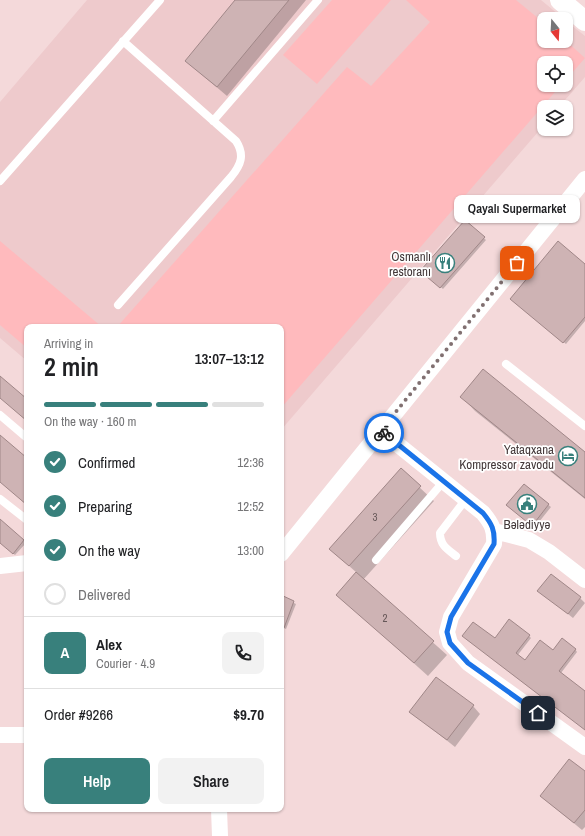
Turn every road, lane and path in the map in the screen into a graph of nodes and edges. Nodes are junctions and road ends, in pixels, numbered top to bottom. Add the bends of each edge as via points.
1 (160, 0) edge
2 (318, 0) edge
3 (560, 0) edge
4 (585, 21) edge
5 (123, 41) junction
6 (214, 121) junction
7 (585, 179) edge
8 (0, 181) edge
9 (118, 305) dead end
10 (506, 364) dead end
11 (0, 415) edge
12 (585, 426) edge
13 (381, 430) junction
14 (24, 435) edge
15 (444, 481) junction
16 (0, 499) edge
17 (466, 499) junction
18 (24, 518) edge
19 (494, 531) junction
20 (284, 550) edge
21 (456, 556) dead end
22 (376, 560) dead end
23 (24, 563) edge
24 (0, 566) edge
25 (585, 580) edge
26 (0, 735) edge
27 (24, 735) edge
28 (585, 747) edge
29 (219, 812) edge
30 (220, 836) edge

1 - 5 lane
2 - 6 lane
3 - 4 street
5 - 6 lane
5 - 8 lane
6 - 9 lane via 241,148 242,159 239,168
7 - 13 street
10 - 12 lane
11 - 14 lane
13 - 15 street
13 - 20 street
15 - 17 street
15 - 22 lane
16 - 18 lane
17 - 19 street via 483,513
17 - 21 lane via 440,533 443,545
19 - 25 street via 529,540
19 - 28 street via 494,544 486,560 451,617 447,632 450,643 468,663
23 - 24 street
26 - 27 street
29 - 30 street

